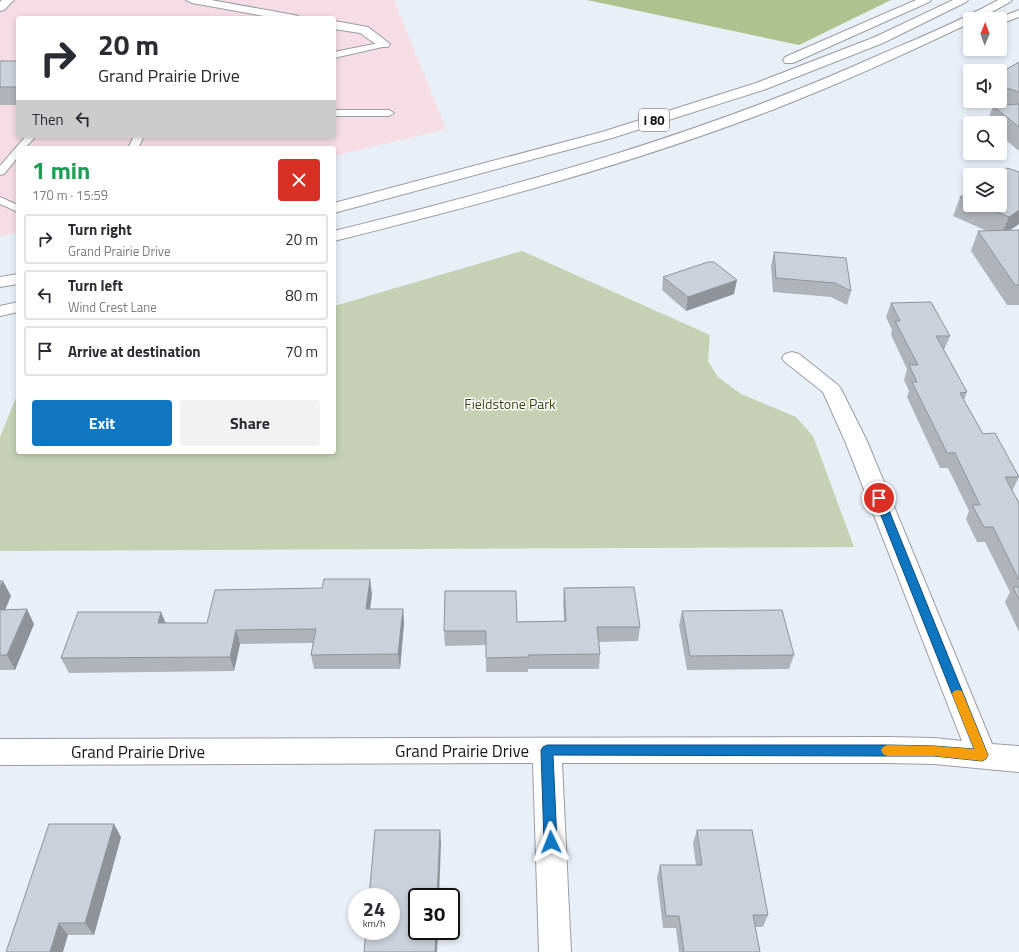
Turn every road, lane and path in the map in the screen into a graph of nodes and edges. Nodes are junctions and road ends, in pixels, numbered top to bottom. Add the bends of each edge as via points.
1 (8, 0) edge
2 (192, 0) edge
3 (925, 0) edge
4 (962, 0) edge
5 (1006, 0) edge
6 (0, 8) edge
7 (1019, 13) edge
8 (283, 16) edge
9 (1007, 18) edge
10 (336, 25) edge
11 (946, 43) dead end
12 (384, 44) joint
13 (336, 55) edge
14 (864, 68) junction
15 (770, 69) dead end
16 (748, 77) dead end
17 (336, 113) edge
18 (389, 113) dead end
19 (29, 138) edge
20 (22, 146) edge
21 (16, 153) edge
22 (519, 159) junction
23 (0, 172) edge
24 (0, 200) edge
25 (336, 207) edge
26 (16, 208) edge
27 (336, 235) edge
28 (16, 279) edge
29 (0, 282) edge
30 (16, 307) edge
31 (0, 311) edge
32 (792, 358) dead end
33 (547, 750) junction
34 (0, 752) edge
35 (982, 755) junction
36 (1019, 759) edge
37 (555, 952) edge

1 - 6 main road
2 - 8 main road
3 - 15 main road
4 - 22 main road, I 80 via 879,40 761,86 607,135
5 - 14 main road, I 80
7 - 9 main road
10 - 12 main road via 364,30
11 - 14 main road
12 - 13 lane
14 - 27 main road, I 80 via 784,102 535,185
16 - 22 main road
17 - 18 lane
19 - 20 lane
21 - 23 lane
22 - 25 main road, I 80
24 - 26 lane
28 - 29 main road
30 - 31 main road
32 - 35 main road via 831,389 856,441
33 - 34 main road, Grand Prairie Drive
33 - 35 main road, Grand Prairie Drive via 888,750
33 - 37 main road
35 - 36 main road, Grand Prairie Drive

